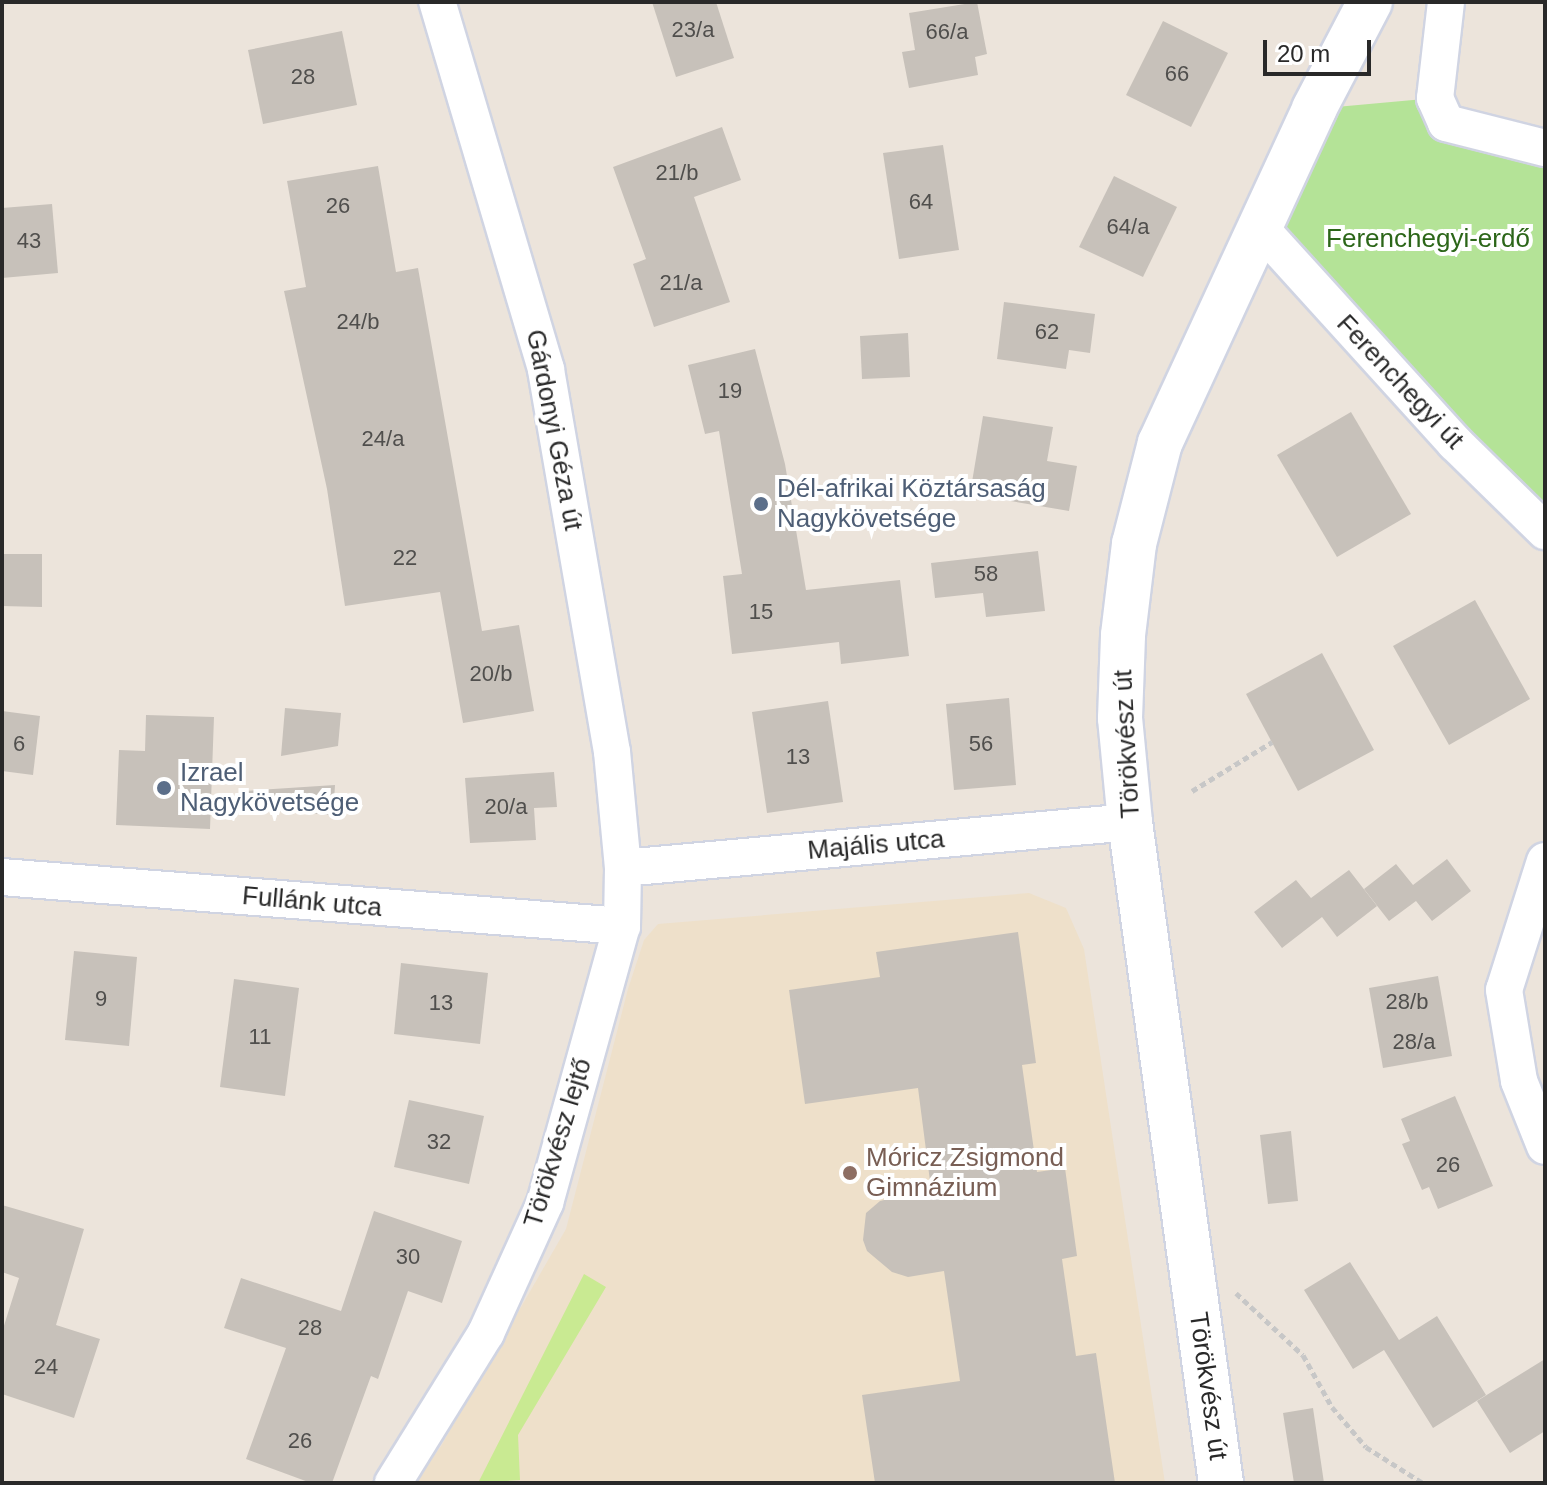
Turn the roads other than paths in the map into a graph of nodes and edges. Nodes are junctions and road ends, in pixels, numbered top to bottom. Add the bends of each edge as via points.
1 (437, 2) edge
2 (1370, 2) edge
3 (1446, 2) edge
4 (1545, 148) edge
5 (1260, 228) junction
6 (1545, 531) edge
7 (1130, 822) junction
8 (1545, 861) edge
9 (623, 868) junction
10 (2, 877) edge
11 (622, 926) junction
12 (1545, 1146) edge
13 (393, 1483) edge
14 (1221, 1483) edge

1 - 9 street, Gárdonyi Géza út via 546,369 612,752
2 - 5 street, Törökvész út
3 - 4 street via 1435,98 1446,123
5 - 6 street, Ferenchegyi út via 1455,443
5 - 7 street, Törökvész út via 1160,443 1134,544 1120,718
7 - 9 street, Majális utca
7 - 14 street, Törökvész út
8 - 12 street via 1504,990 1519,1081
9 - 11 street, Törökvész lejtő
10 - 11 street, Fullánk utca
11 - 13 street, Törökvész lejtő via 545,1203 486,1333

